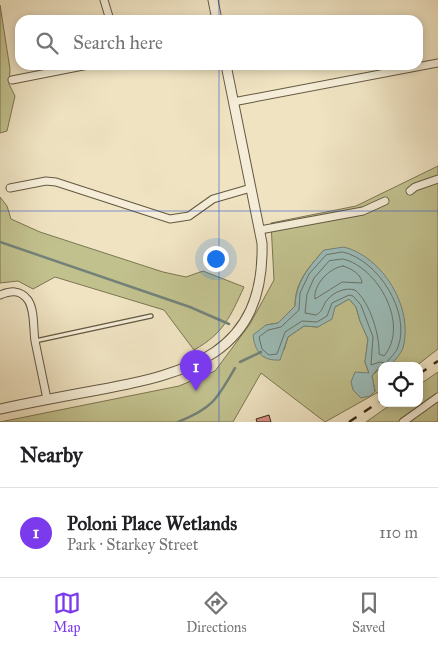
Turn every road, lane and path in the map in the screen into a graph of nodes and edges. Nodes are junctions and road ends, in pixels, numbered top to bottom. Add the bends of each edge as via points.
1 (104, 0) edge
2 (213, 0) edge
3 (108, 15) edge
4 (216, 15) edge
5 (438, 64) edge
6 (423, 67) edge
7 (63, 70) edge
8 (227, 70) edge
9 (406, 70) edge
10 (12, 80) dead end
11 (233, 102) junction
12 (438, 179) edge
13 (10, 188) dead end
14 (251, 188) junction
15 (410, 191) dead end
16 (384, 201) dead end
17 (260, 230) junction
18 (0, 295) edge
19 (151, 316) dead end
20 (35, 342) junction
21 (438, 398) edge
22 (47, 399) junction
23 (0, 409) edge
24 (403, 422) edge

1 - 3 street
2 - 4 street
5 - 6 street
7 - 10 street
8 - 11 street
9 - 11 street
11 - 14 street
12 - 15 street
13 - 14 street via 56,182 170,219 189,216 213,199
14 - 17 street
16 - 17 street via 363,211
17 - 22 street via 262,266 259,286 252,308 227,343 188,368 128,385
18 - 20 street via 19,292 28,299
19 - 20 lane
20 - 22 street
21 - 24 street
22 - 23 street

